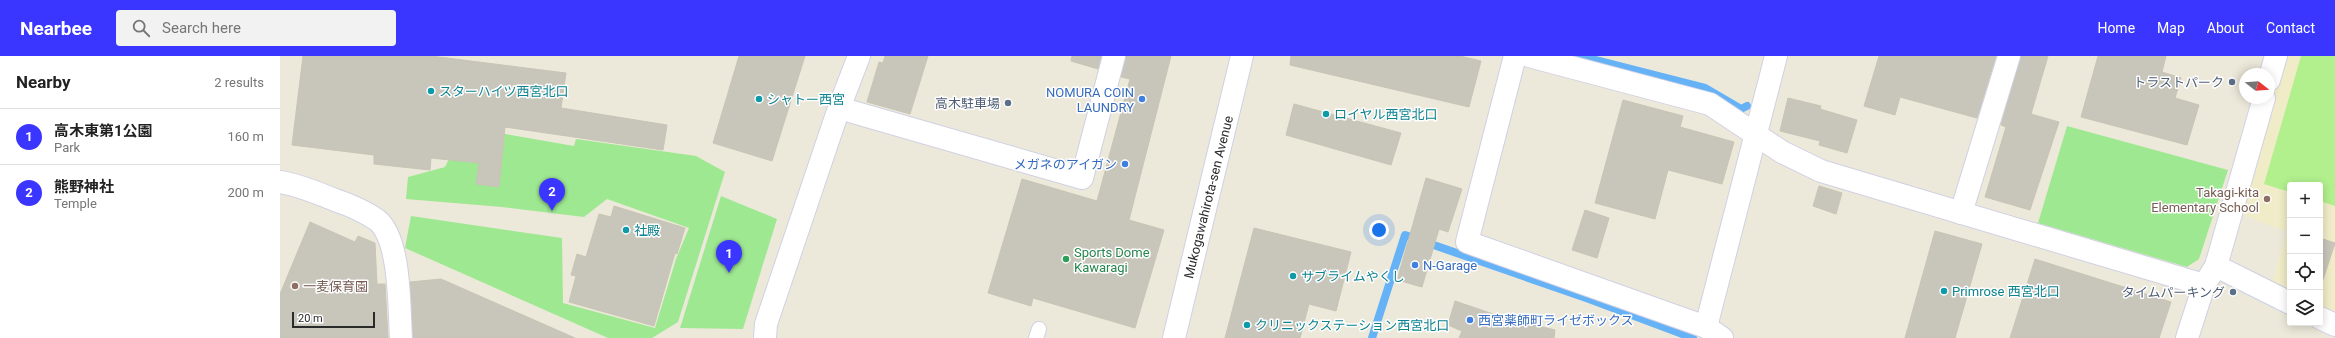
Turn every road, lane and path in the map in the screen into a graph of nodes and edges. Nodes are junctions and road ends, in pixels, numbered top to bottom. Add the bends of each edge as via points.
1 (859, 56) edge
2 (1114, 56) edge
3 (1242, 56) edge
4 (1515, 56) edge
5 (1529, 56) edge
6 (1776, 56) edge
7 (2009, 56) edge
8 (2276, 56) edge
9 (2272, 68) edge
10 (2262, 104) edge
11 (839, 108) junction
12 (1756, 134) junction
13 (280, 182) edge
14 (1961, 213) junction
15 (2216, 266) junction
16 (2204, 285) junction
17 (2287, 301) edge
18 (2323, 319) edge
19 (2335, 325) edge
20 (1714, 333) edge
21 (401, 338) edge
22 (765, 338) edge
23 (1174, 338) edge
24 (2187, 338) edge

1 - 11 street
2 - 11 street via 1082,178
3 - 23 street, Mukogawahirota-sen Avenue
4 - 20 street via 1467,242
5 - 12 street via 1710,104
6 - 12 street
7 - 14 street
8 - 9 street
10 - 15 street
11 - 22 street via 766,324
12 - 14 street via 1782,152 1821,171
12 - 20 street
13 - 21 street via 295,184 355,207 378,221 392,246 397,269
14 - 16 street
15 - 16 street
15 - 17 street
16 - 24 street
18 - 19 street

